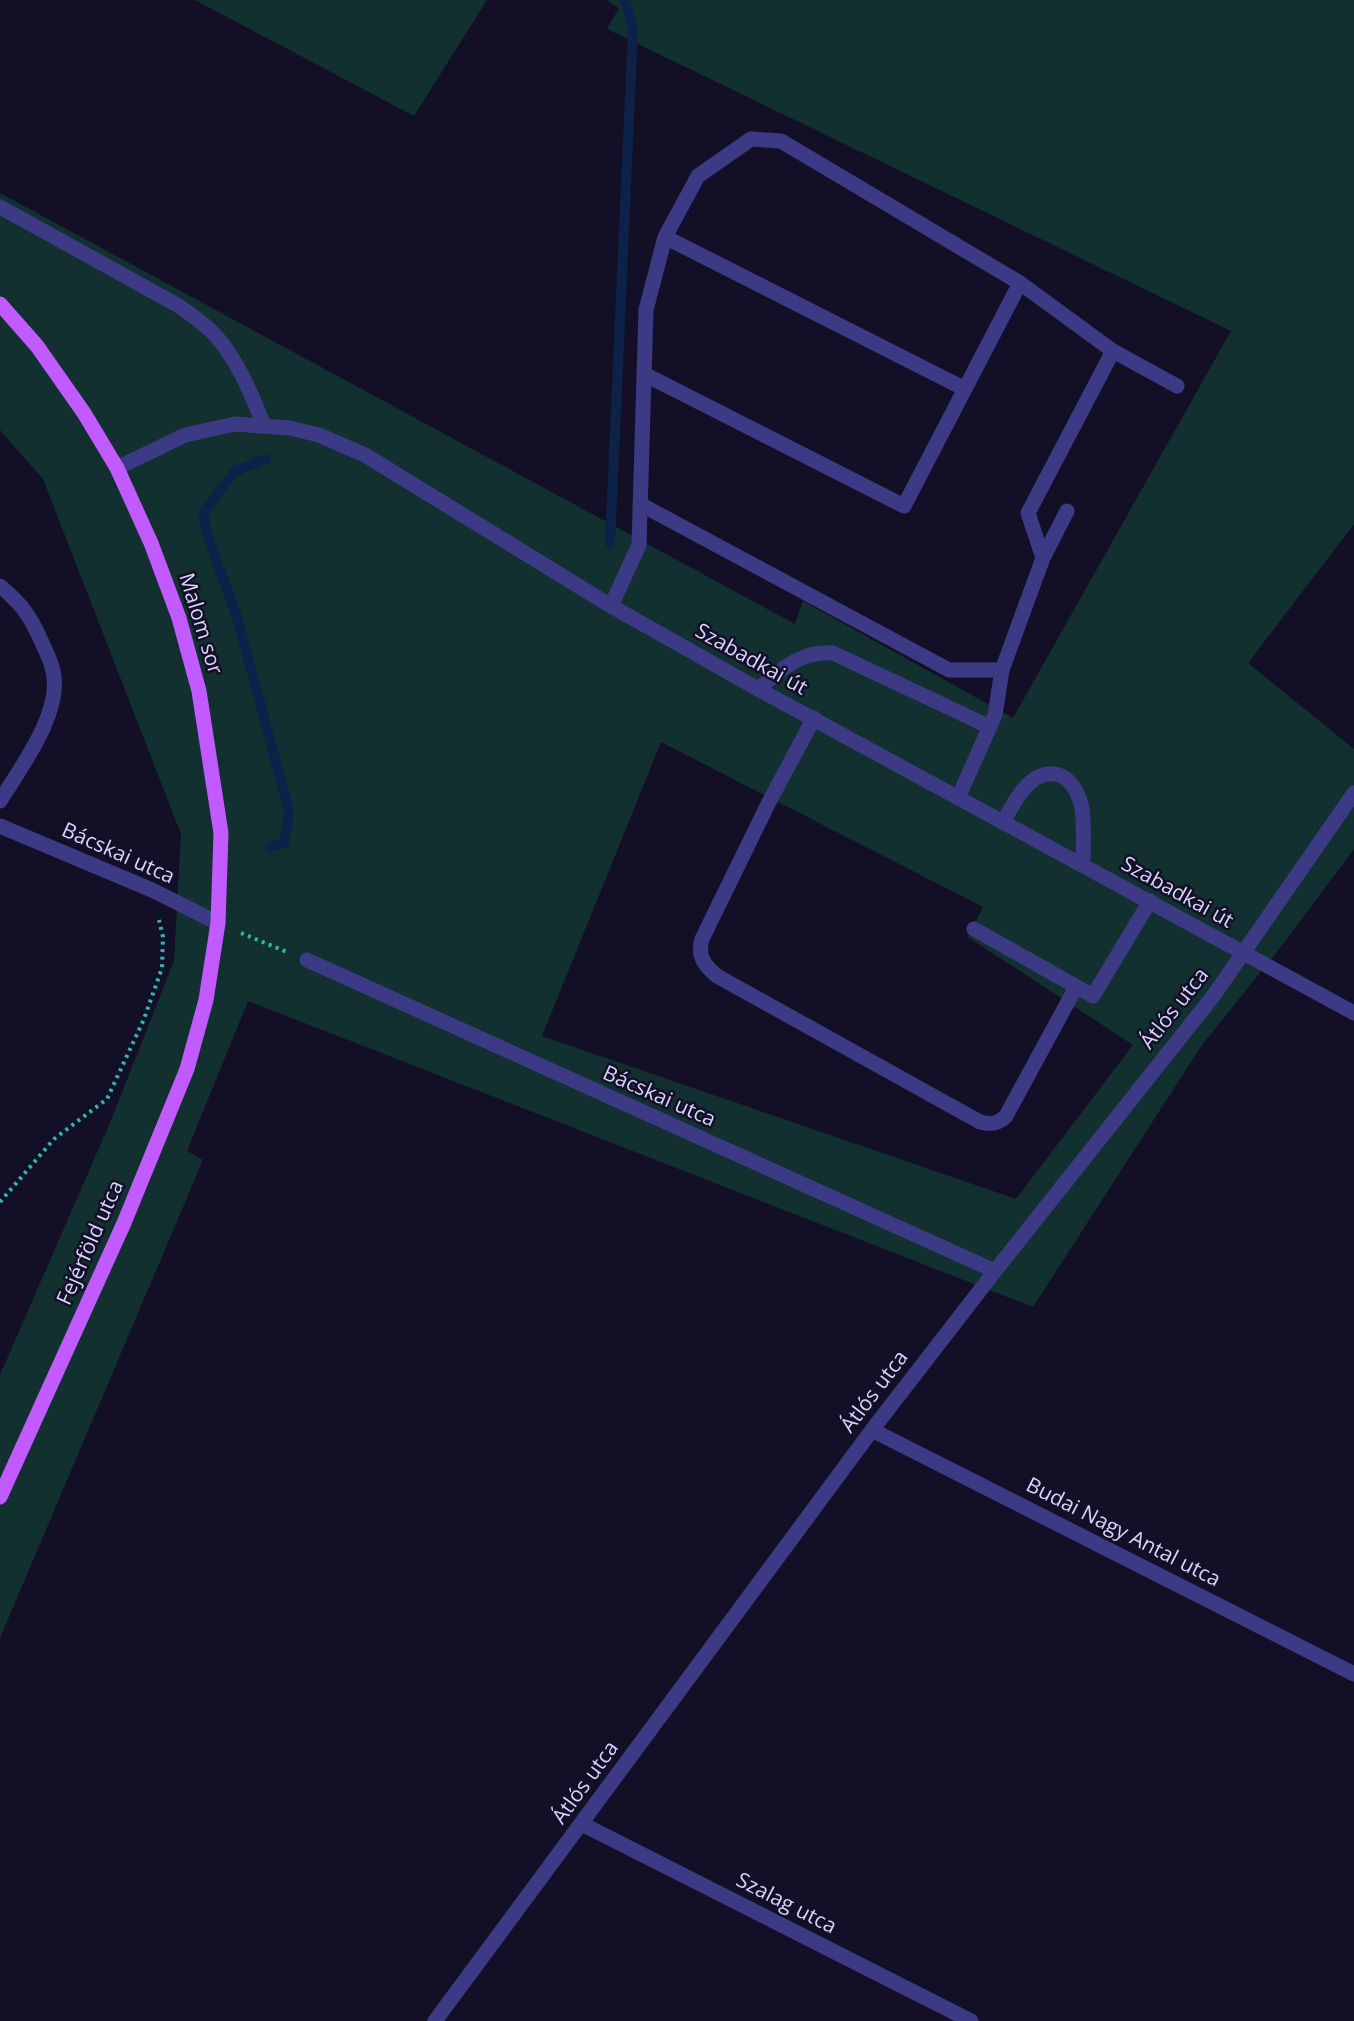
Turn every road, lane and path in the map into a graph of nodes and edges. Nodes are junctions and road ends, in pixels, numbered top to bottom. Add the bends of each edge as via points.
1 (0, 207) edge
2 (665, 237) junction
3 (1020, 283) junction
4 (0, 304) edge
5 (1113, 351) junction
6 (644, 374) junction
7 (1177, 386) dead end
8 (965, 389) junction
9 (264, 424) junction
10 (117, 468) junction
11 (640, 504) junction
12 (1067, 511) dead end
13 (1042, 558) junction
14 (0, 586) edge
15 (611, 606) junction
16 (1002, 670) junction
17 (758, 689) junction
18 (814, 718) junction
19 (990, 727) junction
20 (1354, 793) edge
21 (958, 798) junction
22 (0, 801) edge
23 (1003, 822) junction
24 (0, 826) edge
25 (1083, 865) junction
26 (152, 890) junction
27 (1150, 901) junction
28 (218, 923) junction
29 (974, 929) dead end
30 (1243, 954) junction
31 (307, 960) joint
32 (1076, 987) junction
33 (206, 1000) joint
34 (1354, 1013) edge
35 (0, 1202) edge
36 (995, 1271) junction
37 (873, 1430) junction
38 (0, 1497) edge
39 (1354, 1674) edge
40 (582, 1824) junction
41 (435, 2021) edge
42 (970, 2021) edge

1 - 9 street via 200,321 215,335 244,378
2 - 3 street via 698,176 751,139 781,141
2 - 6 street via 646,310
2 - 8 street
3 - 5 street
3 - 8 street
4 - 10 main road, Malom sor via 37,346
5 - 7 street
5 - 13 street via 1028,513
6 - 8 street via 904,506
6 - 11 street
9 - 10 street, Szabadkai út via 235,424 185,435
9 - 15 street, Szabadkai út via 319,435 365,455
10 - 28 main road, Malom sor via 179,618 199,691 221,834
11 - 15 street via 639,545
11 - 16 street via 949,670
12 - 13 street
13 - 16 street
14 - 22 street via 20,603 34,624 53,672 54,693 46,722
15 - 17 street, Szabadkai út
16 - 19 street
17 - 18 street, Szabadkai út
17 - 19 street via 790,663 819,652 833,653
18 - 21 street, Szabadkai út
18 - 32 street via 702,939 704,965 747,993 987,1124 998,1123 1006,1116
19 - 21 street
20 - 30 street, Átlós utca
21 - 23 street, Szabadkai út
23 - 25 street, Szabadkai út
23 - 25 street via 1023,790 1036,778 1049,773 1063,775 1082,805
24 - 26 street, Bácskai utca
25 - 27 street, Szabadkai út
26 - 28 street, Bácskai utca
26 - 35 path via 163,938 162,968 144,1019 107,1099 54,1139
27 - 30 street, Szabadkai út
27 - 32 street via 1093,996
28 - 31 path
28 - 33 main road, Malom sor
29 - 32 street
30 - 34 street, Szabadkai út
30 - 36 street, Átlós utca
31 - 36 street, Bácskai utca
33 - 38 main road, Fejérföld utca via 187,1069 124,1223
36 - 37 street, Átlós utca
37 - 39 street, Budai Nagy Antal utca
37 - 40 street, Átlós utca
40 - 41 street, Átlós utca
40 - 42 street, Szalag utca

